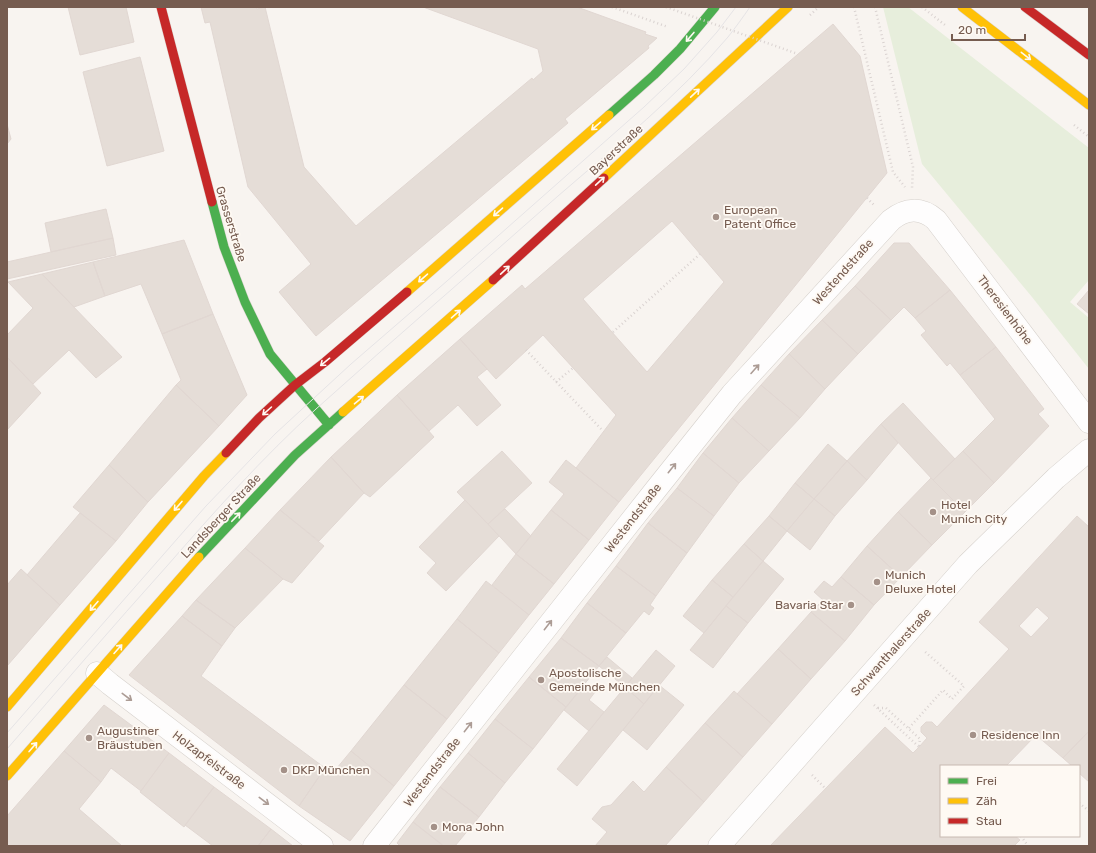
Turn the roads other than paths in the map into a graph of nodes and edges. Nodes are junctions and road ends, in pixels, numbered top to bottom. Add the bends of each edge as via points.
1 (161, 7) edge
2 (715, 7) edge
3 (788, 7) edge
4 (962, 7) edge
5 (1025, 7) edge
6 (1089, 55) edge
7 (1089, 105) edge
8 (912, 203) joint
9 (476, 296) joint
10 (295, 385) junction
11 (1089, 422) edge
12 (329, 425) junction
13 (1089, 450) edge
14 (97, 673) junction
15 (7, 707) edge
16 (7, 776) edge
17 (322, 846) edge
18 (374, 846) edge
19 (719, 846) edge

1 - 10 main road, Grasserstraße via 224,247 245,302 270,354
2 -> 10 main road via 654,75 453,252
9 -> 3 main road, Bayerstraße
4 -> 7 main road
5 - 6 main road
8 - 11 street, Theresienhöhe via 936,220
18 -> 8 street, Westendstraße via 732,394 891,220
12 -> 9 main road, Landsberger Straße
10 - 12 main road, Grasserstraße
10 -> 15 main road via 259,418 204,476
14 -> 12 main road, Landsberger Straße via 209,546 295,455
13 - 19 street, Schwanthalerstraße via 1056,478 968,564
16 -> 14 main road, Landsberger Straße
14 -> 17 street, Holzapfelstraße

